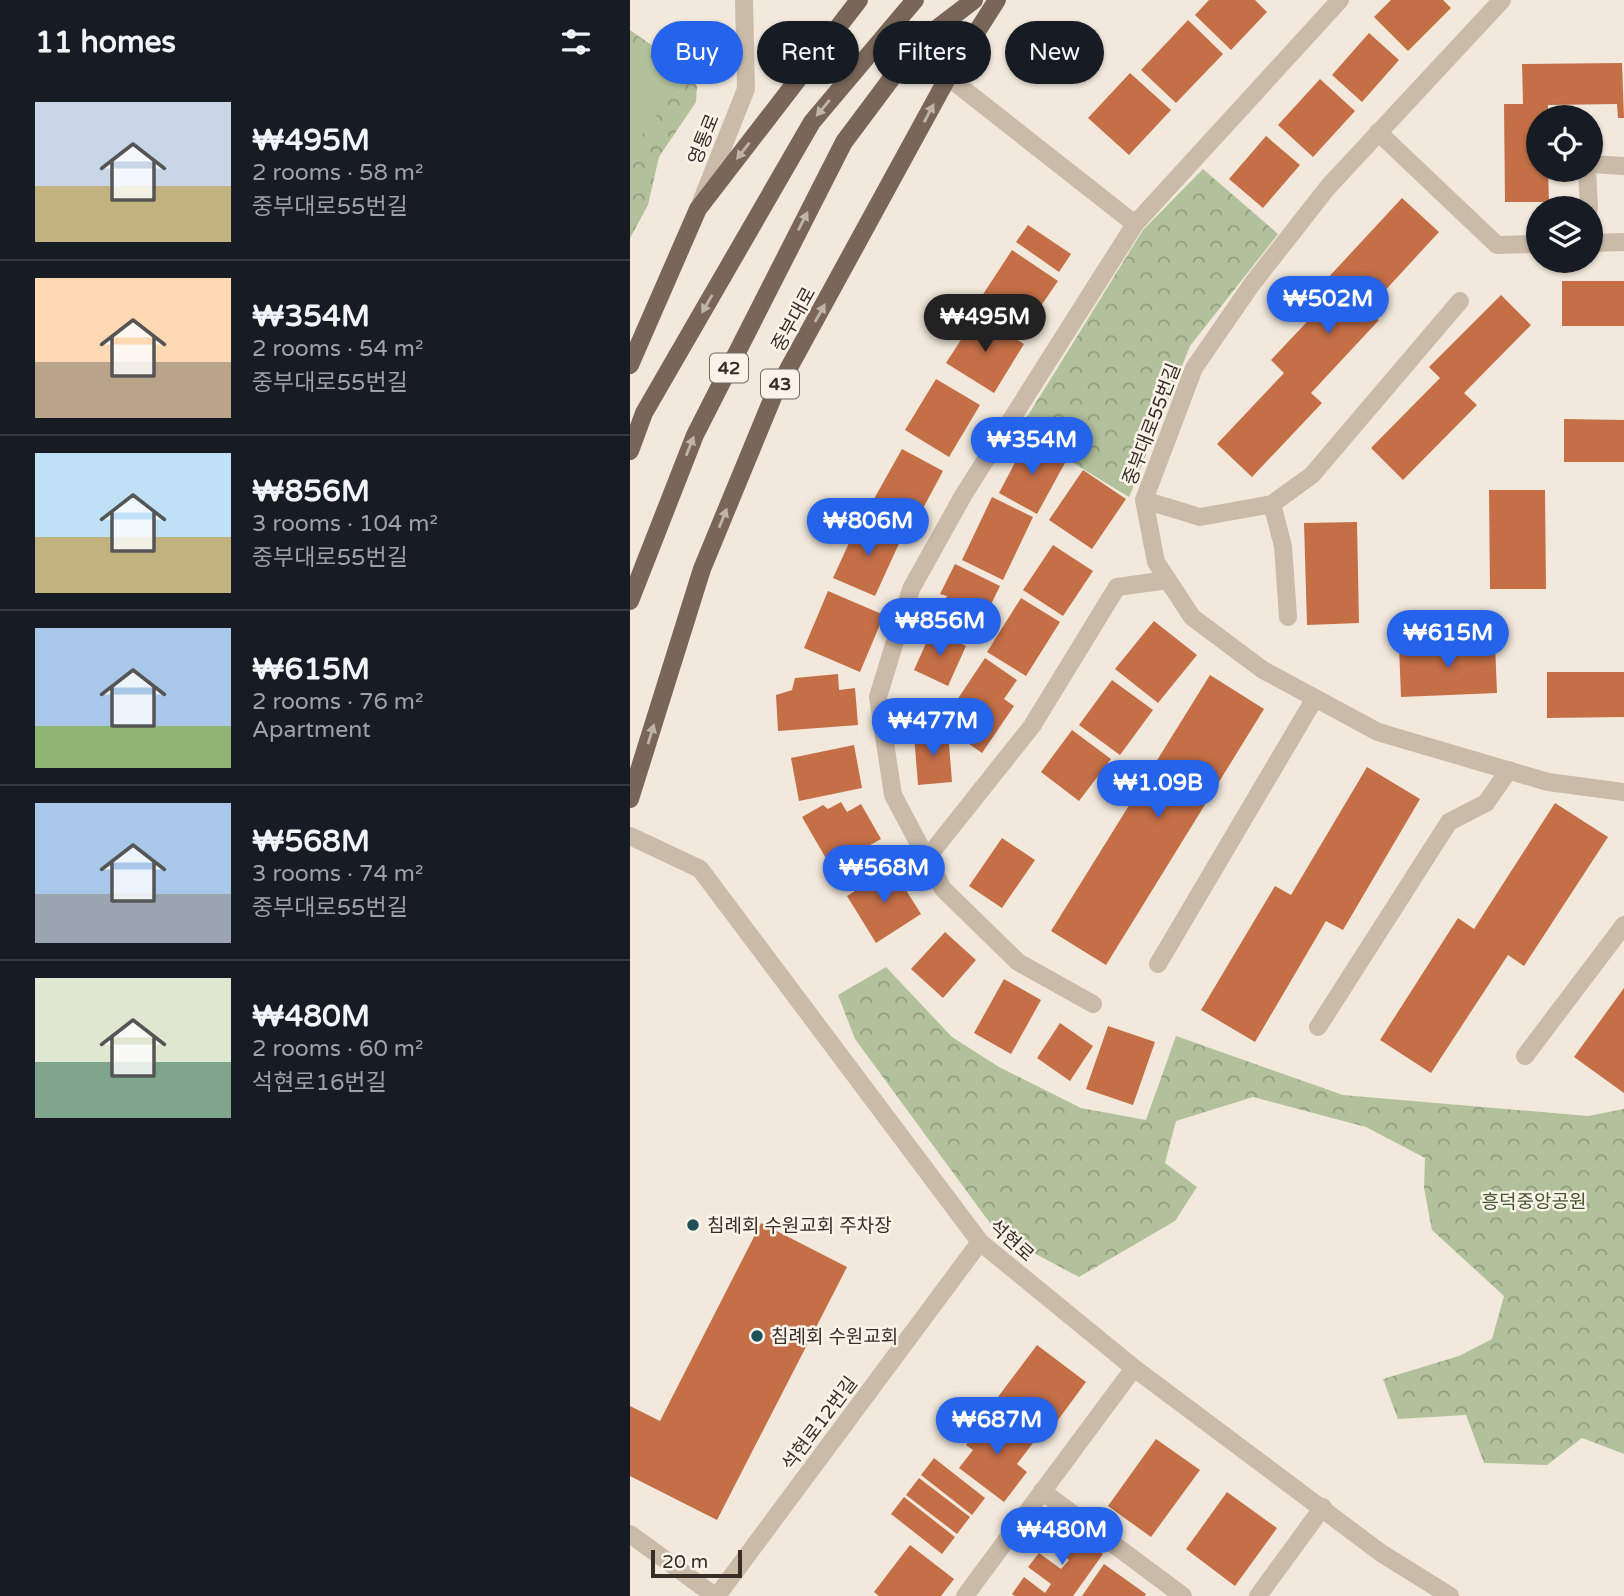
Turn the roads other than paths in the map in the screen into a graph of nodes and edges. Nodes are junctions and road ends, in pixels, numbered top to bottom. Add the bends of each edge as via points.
1 (744, 0) edge
2 (859, 0) edge
3 (915, 0) edge
4 (974, 0) edge
5 (997, 0) edge
6 (1340, 0) edge
7 (1502, 0) edge
8 (984, 21) edge
9 (944, 84) edge
10 (957, 84) edge
11 (1378, 132) junction
12 (1603, 165) edge
13 (1624, 166) edge
14 (698, 209) junction
15 (1135, 224) junction
16 (1624, 242) edge
17 (1603, 243) edge
18 (1526, 244) edge
19 (1460, 301) dead end
20 (630, 365) edge
21 (630, 451) edge
22 (1144, 500) junction
23 (1272, 504) junction
24 (1168, 580) junction
25 (630, 601) edge
26 (1288, 617) dead end
27 (1315, 698) junction
28 (1509, 770) junction
29 (1624, 792) edge
30 (630, 799) edge
31 (630, 836) edge
32 (927, 858) junction
33 (1624, 925) edge
34 (1158, 964) dead end
35 (1093, 1004) dead end
36 (1318, 1027) dead end
37 (1525, 1056) dead end
38 (980, 1242) junction
39 (1134, 1368) junction
40 (1042, 1492) junction
41 (1322, 1507) junction
42 (630, 1534) edge
43 (716, 1596) edge
44 (965, 1596) edge
45 (1183, 1596) edge
46 (1258, 1596) edge
47 (1450, 1596) edge

1 - 14 street, 영통로 via 746,89
2 -> 14 main road
3 -> 21 main road, 42 via 812,122 644,414
25 -> 4 main road, 42 via 695,435 844,142 918,43
5 - 8 main road, 중부대로 / 43
6 - 15 street
7 - 11 street, 중부대로55번길
30 -> 9 main road, 중부대로 / 43 via 702,569 773,397
10 - 15 street
11 - 18 street via 1497,245
11 - 22 street, 중부대로55번길 via 1252,284 1194,368
12 - 13 street
14 - 20 main road
15 - 32 street via 964,494 911,589 878,697 893,795
16 - 17 street
19 - 23 street via 1312,475
22 - 23 street via 1200,517
22 - 24 street, 중부대로55번길 via 1156,562
23 - 26 street via 1283,547
24 - 27 street, 중부대로55번길 via 1192,617 1263,670
24 - 32 street via 1117,587 1032,726
27 - 28 street, 중부대로55번길 via 1378,732
27 - 34 street
28 - 29 street, 중부대로55번길 via 1548,782
28 - 36 street via 1486,803 1449,822
31 - 38 street, 석현로 via 700,869
32 - 35 street via 943,890 1018,962
33 - 37 street
38 - 39 street, 석현로
38 - 43 street, 석현로12번길
39 - 40 street
39 - 41 street, 석현로
40 - 44 street
40 - 45 street
41 - 46 street
41 - 47 street, 석현로 via 1381,1553
42 - 43 street

